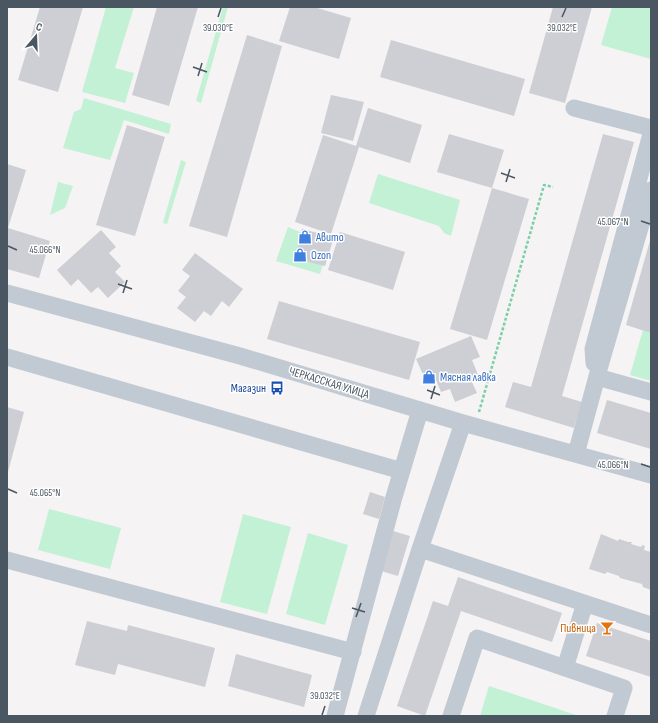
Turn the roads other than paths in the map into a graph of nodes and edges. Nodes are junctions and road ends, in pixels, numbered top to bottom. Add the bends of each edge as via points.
1 (574, 108) dead end
2 (651, 128) edge
3 (651, 134) edge
4 (647, 170) edge
5 (651, 190) edge
6 (629, 241) junction
7 (7, 293) edge
8 (7, 358) edge
9 (598, 373) junction
10 (651, 392) edge
11 (418, 416) dead end
12 (471, 419) junction
13 (576, 454) junction
14 (402, 471) junction
15 (651, 474) edge
16 (420, 549) junction
17 (7, 560) edge
18 (584, 603) junction
19 (651, 625) edge
20 (353, 652) junction
21 (565, 668) junction
22 (336, 716) edge
23 (366, 716) edge
24 (451, 716) edge
25 (615, 716) edge

1 - 2 street
3 - 4 street
4 - 6 street
5 - 6 street
6 - 9 street via 593,349
7 - 12 street, ЧЕРКАССКАЯ УЛИЦА
8 - 14 street
9 - 10 street
9 - 13 street
11 - 14 street
12 - 13 street, ЧЕРКАССКАЯ УЛИЦА
12 - 16 street
13 - 15 street, ЧЕРКАССКАЯ УЛИЦА
14 - 20 street
16 - 18 street
16 - 23 street
17 - 20 street
18 - 19 street
18 - 21 street
20 - 22 street
21 - 24 street via 476,638
21 - 25 street via 624,688

